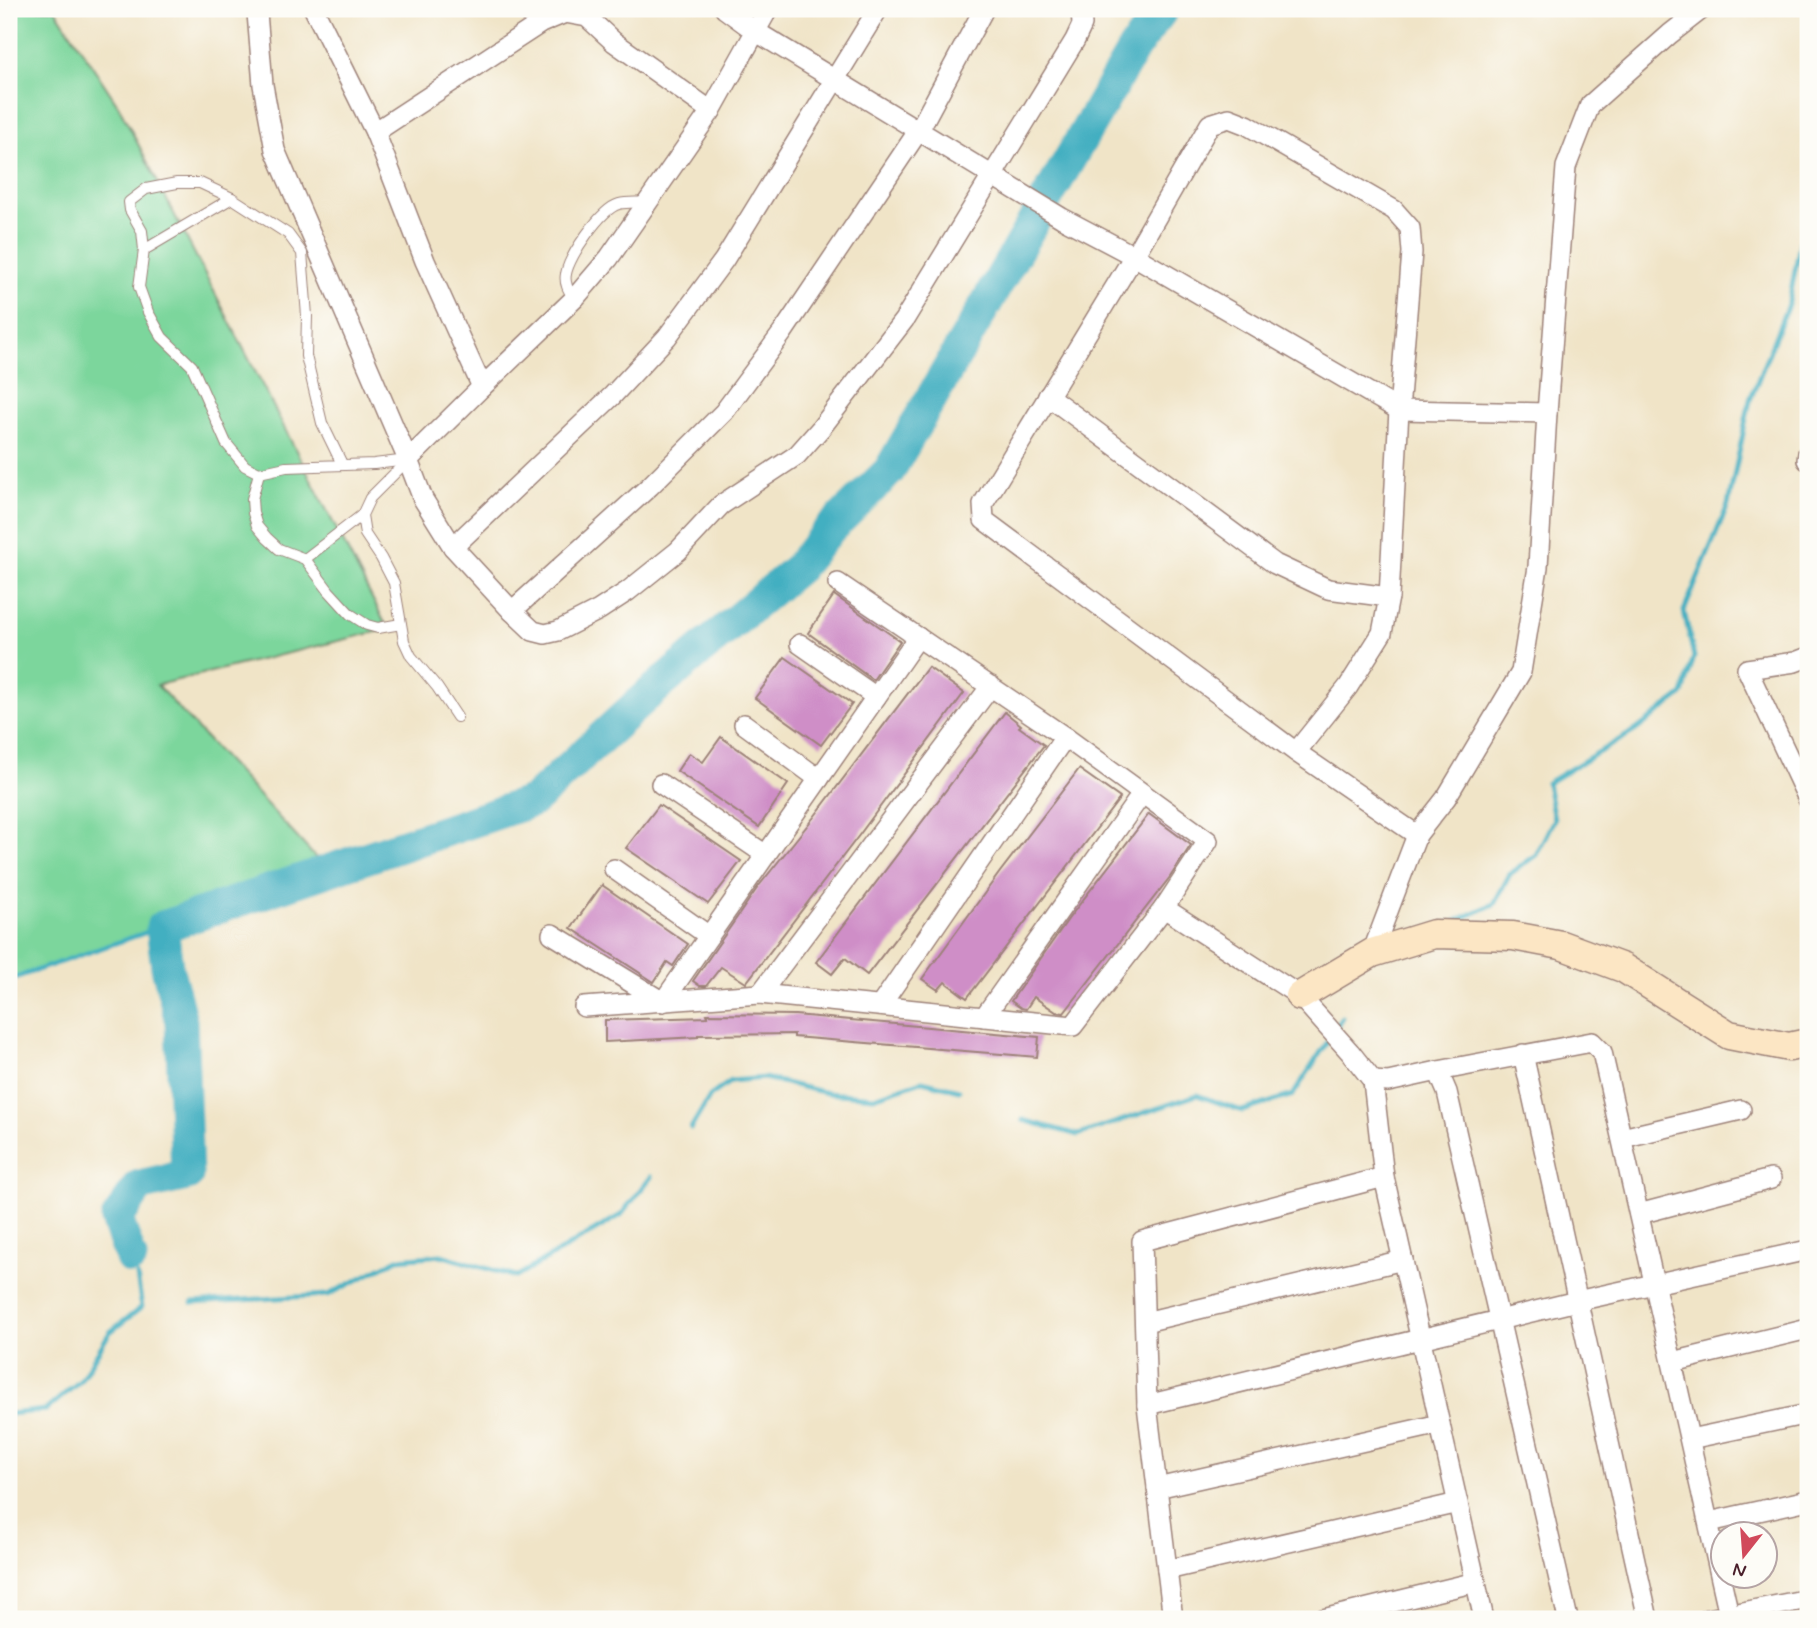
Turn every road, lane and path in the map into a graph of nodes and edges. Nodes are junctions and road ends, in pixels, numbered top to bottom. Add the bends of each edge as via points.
1 (262, 9) edge
2 (314, 9) edge
3 (725, 9) edge
4 (768, 9) edge
5 (878, 9) edge
6 (984, 9) edge
7 (1081, 9) edge
8 (1702, 9) edge
9 (755, 31) junction
10 (835, 80) junction
11 (711, 111) junction
12 (919, 131) junction
13 (375, 132) junction
14 (993, 175) junction
15 (232, 198) junction
16 (647, 202) junction
17 (144, 250) junction
18 (1134, 256) junction
19 (574, 299) junction
20 (481, 387) junction
21 (1048, 396) junction
22 (1399, 410) junction
23 (1547, 413) junction
24 (408, 460) junction
25 (342, 464) junction
26 (258, 473) junction
27 (362, 515) junction
28 (453, 547) junction
29 (305, 559) junction
30 (838, 583) dead end
31 (1389, 597) junction
32 (512, 611) junction
33 (401, 624) junction
34 (918, 637) junction
35 (800, 644) dead end
36 (1808, 657) edge
37 (991, 687) junction
38 (876, 697) junction
39 (457, 717) dead end
40 (744, 724) dead end
41 (1065, 737) junction
42 (1296, 752) junction
43 (819, 779) junction
44 (661, 784) dead end
45 (1142, 794) junction
46 (1808, 799) edge
47 (1417, 835) junction
48 (766, 855) junction
49 (614, 869) dead end
50 (1164, 908) junction
51 (552, 934) dead end
52 (709, 936) junction
53 (1372, 953) junction
54 (760, 994) junction
55 (1300, 996) junction
56 (663, 1002) junction
57 (880, 1006) junction
58 (584, 1007) dead end
59 (984, 1017) junction
60 (1808, 1043) edge
61 (1523, 1054) junction
62 (1438, 1071) junction
63 (1373, 1081) junction
64 (1741, 1110) dead end
65 (1622, 1138) junction
66 (1384, 1177) junction
67 (1771, 1179) dead end
68 (1639, 1214) junction
69 (1808, 1250) edge
70 (1403, 1260) junction
71 (1655, 1283) junction
72 (1577, 1301) junction
73 (1499, 1320) junction
74 (1144, 1322) junction
75 (1808, 1329) edge
76 (1421, 1339) junction
77 (1673, 1362) junction
78 (1147, 1405) junction
79 (1808, 1414) edge
80 (1440, 1424) junction
81 (1690, 1439) junction
82 (1157, 1488) junction
83 (1808, 1500) edge
84 (1458, 1503) junction
85 (1709, 1520) edge
86 (1718, 1520) edge
87 (1167, 1570) junction
88 (1476, 1582) junction
89 (1724, 1590) edge
90 (1808, 1599) edge
91 (1730, 1617) edge
92 (1173, 1619) edge
93 (1323, 1619) edge
94 (1484, 1619) edge
95 (1568, 1619) edge
96 (1648, 1619) edge
97 (1708, 1619) edge

1 - 24 street via 257,13 263,85 275,150
2 - 13 street
3 - 9 street
4 - 9 street
5 - 10 street
6 - 12 street
7 - 14 street via 1082,25 1075,40
8 - 23 street via 1590,105 1566,167
9 - 10 street
9 - 11 street
10 - 12 street
10 - 28 street via 724,260 667,337 612,396
11 - 13 street via 587,17 565,13 541,23
11 - 16 street
12 - 14 street
12 - 32 street via 724,412
13 - 20 street
14 - 18 street
14 - 32 street via 904,320 797,455 721,505 628,592 579,622 545,634 533,631
15 - 17 lane
15 - 17 lane via 200,183 146,189 134,196 130,210 142,231
15 - 25 lane via 288,234 302,253 306,356 322,423
16 - 19 street via 610,258
16 - 19 lane via 618,204 585,238 565,275
17 - 26 lane via 139,287 148,312 162,337 192,366 226,443 245,466
18 - 21 street
18 - 22 street
18 - 22 street via 1210,124 1230,118 1394,210 1410,228 1412,252
19 - 20 street
20 - 24 street
21 - 31 street via 1275,564 1328,589
21 - 42 street via 983,504 984,520
22 - 23 street
22 - 31 street
23 - 47 street via 1538,567 1521,671 1446,798
24 - 25 lane
24 - 27 lane via 370,498
24 - 28 street via 423,499
25 - 26 lane
26 - 29 lane via 252,499 257,526 279,549
27 - 29 lane
27 - 33 lane via 366,534 394,583
28 - 32 street
29 - 33 lane via 350,614 378,628
30 - 34 street
31 - 42 street via 1382,633 1348,687
33 - 39 lane via 411,656
34 - 37 street
34 - 38 street
35 - 38 street
36 - 46 street via 1747,669
37 - 41 street
37 - 54 street
38 - 43 street
40 - 43 street
41 - 45 street
41 - 57 street
42 - 47 street
43 - 48 street
44 - 48 street
45 - 50 street via 1208,841
45 - 59 street
47 - 53 street
48 - 52 street
49 - 52 street
50 - 55 street
50 - 59 street via 1073,1026
51 - 56 street
52 - 56 street
53 - 55 main road
53 - 60 main road via 1434,934 1513,936 1561,945 1623,968 1729,1035 1789,1047
54 - 56 street
54 - 57 street
55 - 63 street
56 - 58 street
57 - 59 street
61 - 62 street
61 - 65 street via 1591,1042 1602,1052
61 - 72 street
62 - 63 street
62 - 73 street via 1447,1092
63 - 66 street
64 - 65 street
65 - 68 street
66 - 70 street
66 - 74 street via 1142,1241
67 - 68 street
68 - 71 street
69 - 71 street
70 - 74 street
70 - 76 street
71 - 72 street
71 - 77 street
72 - 73 street
72 - 96 street
73 - 76 street
73 - 95 street
74 - 78 street
75 - 77 street
76 - 78 street
76 - 80 street
77 - 81 street
78 - 82 street
79 - 81 street
80 - 82 street
80 - 84 street
81 - 85 street
82 - 87 street
83 - 86 street
84 - 87 street
84 - 88 street
87 - 92 street
88 - 93 street
88 - 94 street
89 - 91 street
90 - 91 street
91 - 97 street

